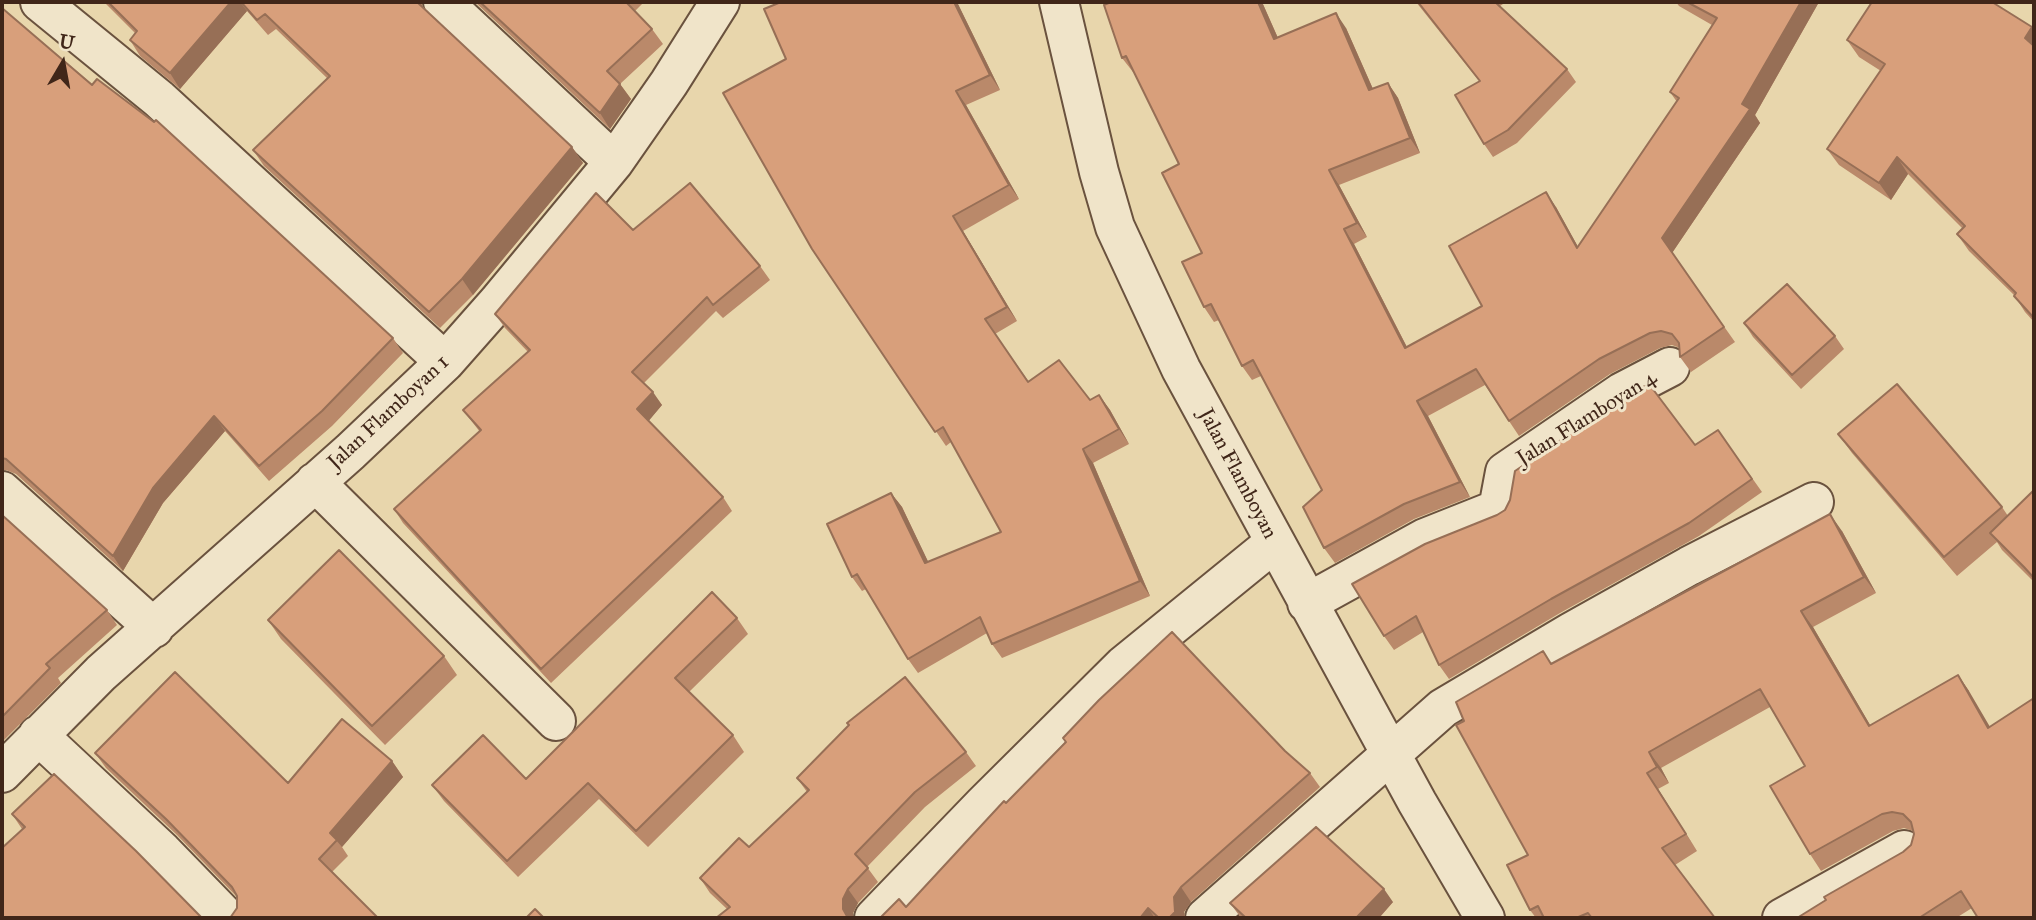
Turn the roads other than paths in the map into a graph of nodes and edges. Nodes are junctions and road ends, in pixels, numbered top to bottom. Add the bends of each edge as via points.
1 (40, 2) edge
2 (443, 2) edge
3 (720, 2) edge
4 (1059, 2) edge
5 (614, 162) junction
6 (444, 362) junction
7 (1670, 367) dead end
8 (315, 482) junction
9 (2, 491) edge
10 (1814, 502) dead end
11 (1274, 543) junction
12 (1307, 603) junction
13 (154, 628) junction
14 (556, 721) dead end
15 (38, 735) junction
16 (1390, 753) junction
17 (2, 773) edge
18 (1903, 850) edge
19 (227, 918) edge
20 (874, 918) edge
21 (1205, 918) edge
22 (1485, 918) edge
23 (1783, 918) edge

1 - 6 street via 159,99
2 - 5 street
3 - 5 street, Jalan Flamboyan 1
4 - 11 street, Jalan Flamboyan via 1115,227 1181,369
5 - 6 street, Jalan Flamboyan 1
6 - 8 street, Jalan Flamboyan 1
7 - 12 street, Jalan Flamboyan 4 via 1622,392 1505,472 1498,509 1425,538
8 - 13 street, Jalan Flamboyan 1
8 - 14 street
9 - 13 street
10 - 16 street via 1571,632 1443,708
11 - 12 street, Jalan Flamboyan
11 - 20 street via 1124,665
12 - 16 street, Jalan Flamboyan
13 - 15 street, Jalan Flamboyan 1
15 - 17 street, Jalan Flamboyan 1
15 - 19 street via 162,850
16 - 21 street
16 - 22 street, Jalan Flamboyan
18 - 23 street

